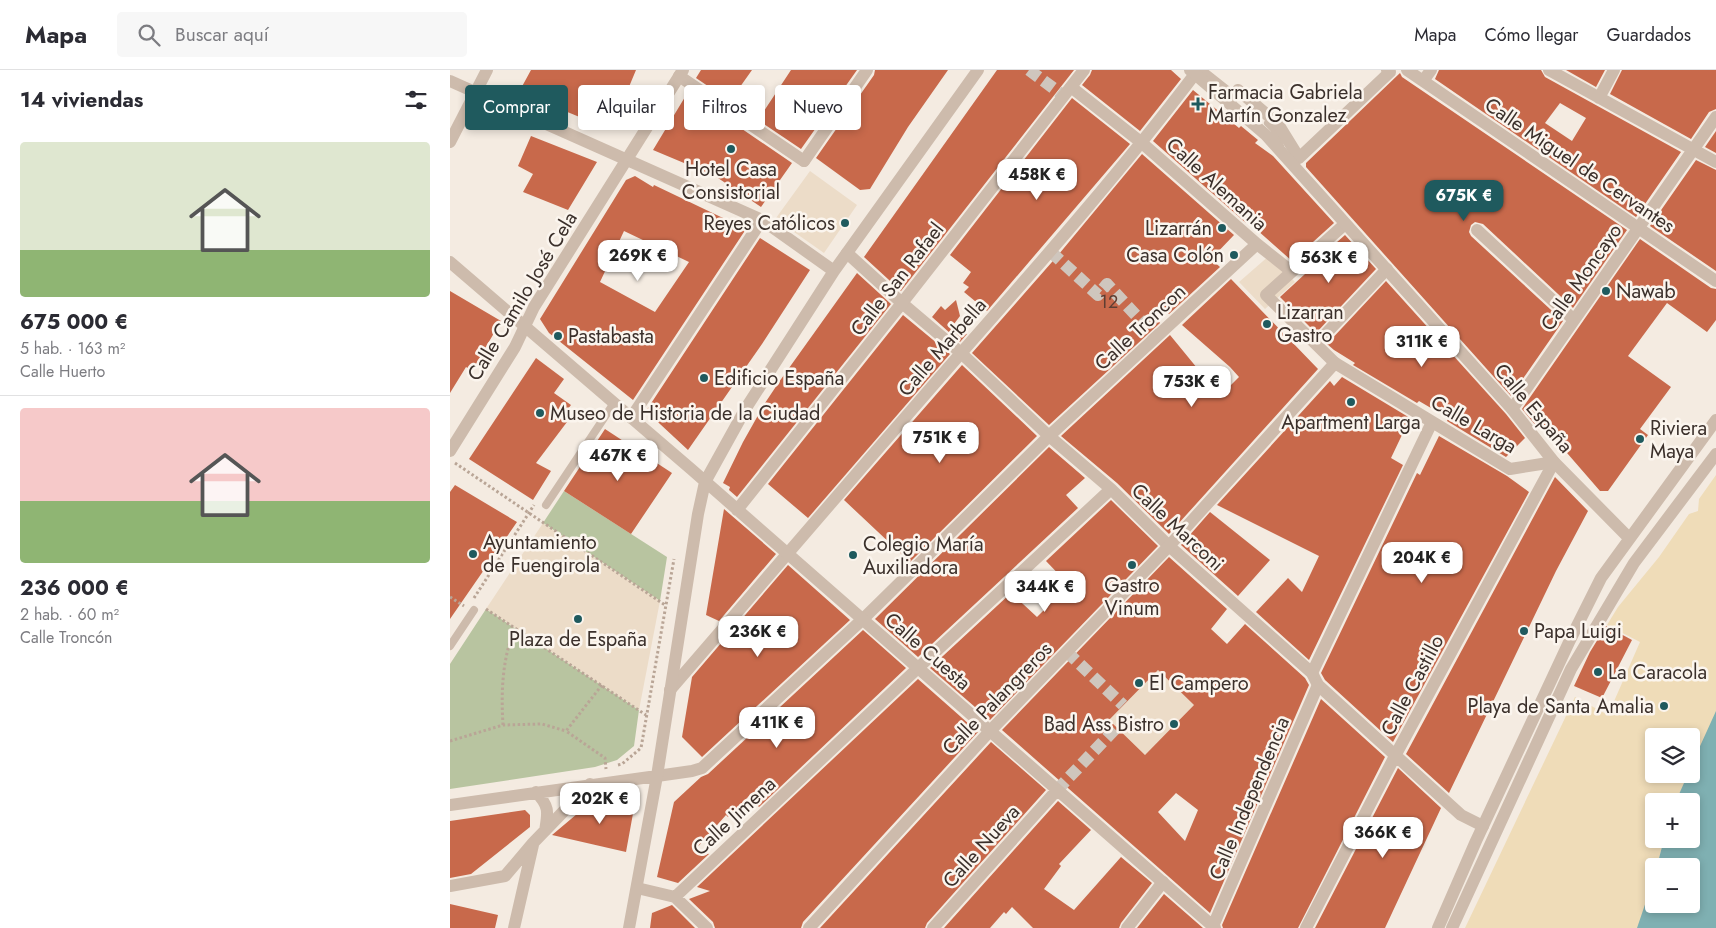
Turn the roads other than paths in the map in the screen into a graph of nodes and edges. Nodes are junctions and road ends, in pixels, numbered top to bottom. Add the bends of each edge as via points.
1 (487, 70) edge
2 (867, 70) edge
3 (978, 70) edge
4 (1084, 70) edge
5 (1387, 70) edge
6 (1407, 70) edge
7 (1431, 70) edge
8 (1549, 70) edge
9 (1614, 70) edge
10 (1195, 71) edge
11 (677, 72) edge
12 (450, 81) edge
13 (1423, 81) junction
14 (479, 85) edge
15 (1071, 86) junction
16 (465, 88) edge
17 (1239, 96) dead end
18 (1599, 98) junction
19 (465, 112) edge
20 (1716, 118) edge
21 (558, 130) edge
22 (450, 142) edge
23 (1142, 143) junction
24 (1694, 149) junction
25 (1282, 154) junction
26 (626, 161) junction
27 (1716, 162) edge
28 (762, 220) junction
29 (1345, 224) junction
30 (1638, 228) junction
31 (1477, 230) dead end
32 (1257, 244) junction
33 (847, 253) junction
34 (450, 262) edge
35 (1387, 270) junction
36 (834, 271) junction
37 (1291, 271) junction
38 (1716, 281) edge
39 (902, 303) junction
40 (1574, 320) junction
41 (525, 326) junction
42 (1316, 344) junction
43 (961, 353) junction
44 (1335, 363) junction
45 (614, 403) junction
46 (1512, 409) junction
47 (632, 418) junction
48 (1716, 420) edge
49 (1432, 422) junction
50 (1049, 436) junction
51 (450, 451) edge
52 (1716, 454) edge
53 (1554, 462) junction
54 (706, 482) junction
55 (1111, 490) junction
56 (546, 505) dead end
57 (737, 510) junction
58 (1629, 538) junction
59 (1169, 546) junction
60 (788, 554) junction
61 (472, 607) road end
62 (862, 619) junction
63 (450, 646) edge
64 (918, 668) junction
65 (1312, 673) junction
66 (1318, 685) junction
67 (670, 690) junction
68 (990, 730) junction
69 (1395, 756) junction
70 (657, 776) junction
71 (590, 784) junction
72 (1057, 790) junction
73 (536, 792) junction
74 (450, 805) edge
75 (1483, 826) junction
76 (545, 831) junction
77 (534, 843) junction
78 (1163, 882) junction
79 (450, 886) edge
80 (637, 888) junction
81 (675, 898) junction
82 (1214, 927) edge
83 (514, 928) edge
84 (628, 928) edge
85 (707, 928) edge
86 (809, 928) edge
87 (932, 928) edge
88 (1128, 928) edge
89 (1306, 928) edge
90 (1438, 928) edge
91 (1452, 928) edge

1 - 14 street
2 - 11 street via 804,162
3 - 33 street
4 - 15 street, Calle San Rafael
5 - 10 street via 1390,72 1299,158 1278,124 1238,90 1233,97
6 - 13 street, Calle Miguel de Cervantes
7 - 13 street
8 - 18 street
9 - 18 street
10 - 23 street, Calle Marbella
10 - 25 street, Calle España via 1266,135
11 - 26 street, Calle Camilo José Cela
12 - 16 street
13 - 30 street, Calle Miguel de Cervantes
15 - 23 street, Calle Alemania
15 - 39 street, Calle San Rafael
17 - 25 lane via 1274,129
18 - 24 street
19 - 22 street
20 - 24 street, Calle Moncayo
21 - 26 street
23 - 32 street, Calle Alemania
23 - 43 street, Calle Marbella
24 - 27 street
24 - 30 street, Calle Moncayo
25 - 29 street, Calle España
26 - 28 street
26 - 41 street, Calle Camilo José Cela via 534,306
28 - 36 street
28 - 47 street
29 - 35 street, Calle España
29 - 37 street
30 - 38 street, Calle Miguel de Cervantes
30 - 40 street, Calle Moncayo
31 - 40 street
32 - 37 street, Calle Alemania
32 - 50 street, Calle Troncon
33 - 36 street
33 - 39 street, Calle Marconi
34 - 41 street, Calle Cuesta
35 - 42 street
35 - 46 street, Calle España
36 - 54 street via 746,408
37 - 42 street, Calle Larga via 1266,294
39 - 43 street, Calle Marconi
39 - 57 street, Calle San Rafael
40 - 46 street, Calle Moncayo
41 - 45 street, Calle Cuesta
41 - 51 street, Calle Camilo José Cela
42 - 44 street, Calle Larga
43 - 50 street, Calle Marconi
43 - 60 street, Calle Marbella
44 - 49 street, Calle Larga
44 - 59 street, Calle Palangreros
45 - 47 street, Calle Cuesta
45 - 56 lane
46 - 53 street, Calle España
47 - 54 street, Calle Cuesta
48 - 58 street
49 - 53 street, Calle Larga via 1510,469
49 - 65 street
50 - 55 street, Calle Marconi
50 - 62 street, Calle Troncon
52 - 91 street via 1634,563 1572,669
53 - 58 street, Calle España
53 - 69 street, Calle Castillo
54 - 57 street, Calle Cuesta
54 - 67 street
55 - 59 street, Calle Marconi
55 - 64 street, Calle Jimena
57 - 60 street, Calle Cuesta
58 - 75 street via 1601,578
59 - 65 street, Calle Marconi
59 - 68 street, Calle Palangreros
60 - 62 street, Calle Cuesta
60 - 67 street, Calle Marbella
61 - 63 lane
62 - 64 street, Calle Cuesta
62 - 70 street, Calle Troncon via 702,768
64 - 68 street, Calle Cuesta
64 - 81 street, Calle Jimena
65 - 66 street, Calle Marconi
66 - 69 street, Calle Marconi
66 - 82 street, Calle Independencia
67 - 70 street
68 - 72 street, Calle Cuesta
68 - 86 street, Calle Palangreros
69 - 75 street, Calle Marconi via 1461,815
69 - 89 street, Calle Castillo
70 - 71 street, Calle Troncon
70 - 80 street
71 - 73 street, Calle Troncon
71 - 76 street
72 - 78 street, Calle Cuesta
72 - 87 street, Calle Nueva
73 - 74 street, Calle Troncon
73 - 76 street via 546,802
75 - 90 street
76 - 77 street
77 - 79 street via 505,876
77 - 83 street
78 - 82 street, Calle Cuesta
78 - 88 street
80 - 81 street
80 - 84 street
81 - 85 street

